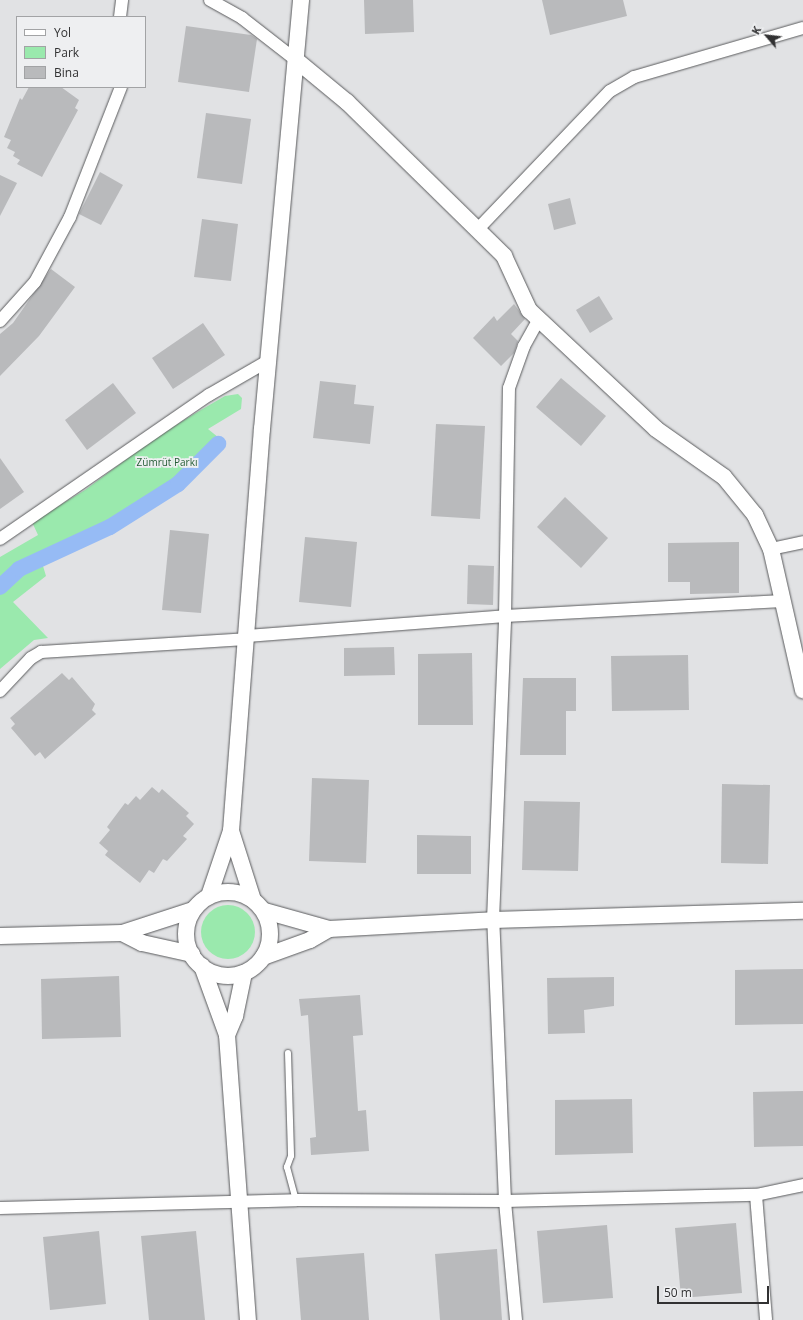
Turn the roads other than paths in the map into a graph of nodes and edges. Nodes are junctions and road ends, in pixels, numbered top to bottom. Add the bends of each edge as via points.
1 (122, 0) edge
2 (210, 0) edge
3 (300, 0) edge
4 (120, 16) edge
5 (803, 28) edge
6 (296, 60) junction
7 (121, 88) edge
8 (477, 230) junction
9 (539, 319) junction
10 (0, 322) edge
11 (268, 361) junction
12 (0, 539) edge
13 (803, 542) edge
14 (771, 549) junction
15 (783, 601) junction
16 (505, 616) junction
17 (246, 638) junction
18 (803, 690) edge
19 (0, 691) edge
20 (231, 832) junction
21 (209, 896) junction
22 (254, 900) junction
23 (193, 910) junction
24 (265, 911) junction
25 (803, 911) edge
26 (493, 920) junction
27 (329, 929) junction
28 (122, 933) junction
29 (0, 936) edge
30 (263, 957) junction
31 (197, 960) junction
32 (244, 973) junction
33 (227, 1035) junction
34 (288, 1053) dead end
35 (803, 1185) edge
36 (756, 1195) junction
37 (296, 1200) junction
38 (239, 1201) junction
39 (506, 1201) junction
40 (0, 1208) edge
41 (248, 1320) edge
42 (516, 1320) edge
43 (766, 1320) edge

1 - 4 street
2 - 6 street via 242,18
3 - 6 street
5 - 8 street via 634,77 610,92
6 - 8 street via 347,102
6 - 11 street
7 - 10 street via 70,217 35,282
8 - 9 street via 504,256 529,310
9 - 14 street via 656,429 724,477 755,515
9 - 16 street via 524,346 509,388
11 - 12 street via 209,395
11 - 17 street
13 - 14 street
14 - 15 street
15 - 16 street
15 - 18 street
16 - 17 street
16 - 26 street
17 - 19 street via 41,652 31,658
17 - 20 street
20 - 21 street
20 - 22 street
21 - 22 street via 229,891
21 - 23 street
22 - 24 street
23 - 28 street
23 - 31 street via 186,934
24 - 27 street
24 - 30 street via 271,936
25 - 26 street
26 - 27 street
26 - 39 street
27 - 30 street via 310,940
28 - 29 street
28 - 31 street via 142,943
30 - 32 street
31 - 32 street via 220,975
31 - 33 street
32 - 33 street via 235,1016
33 - 38 street
34 - 37 lane via 291,1156 286,1167
35 - 36 street
36 - 39 street
36 - 43 street
37 - 38 street
37 - 39 street
38 - 40 street
38 - 41 street
39 - 42 street

